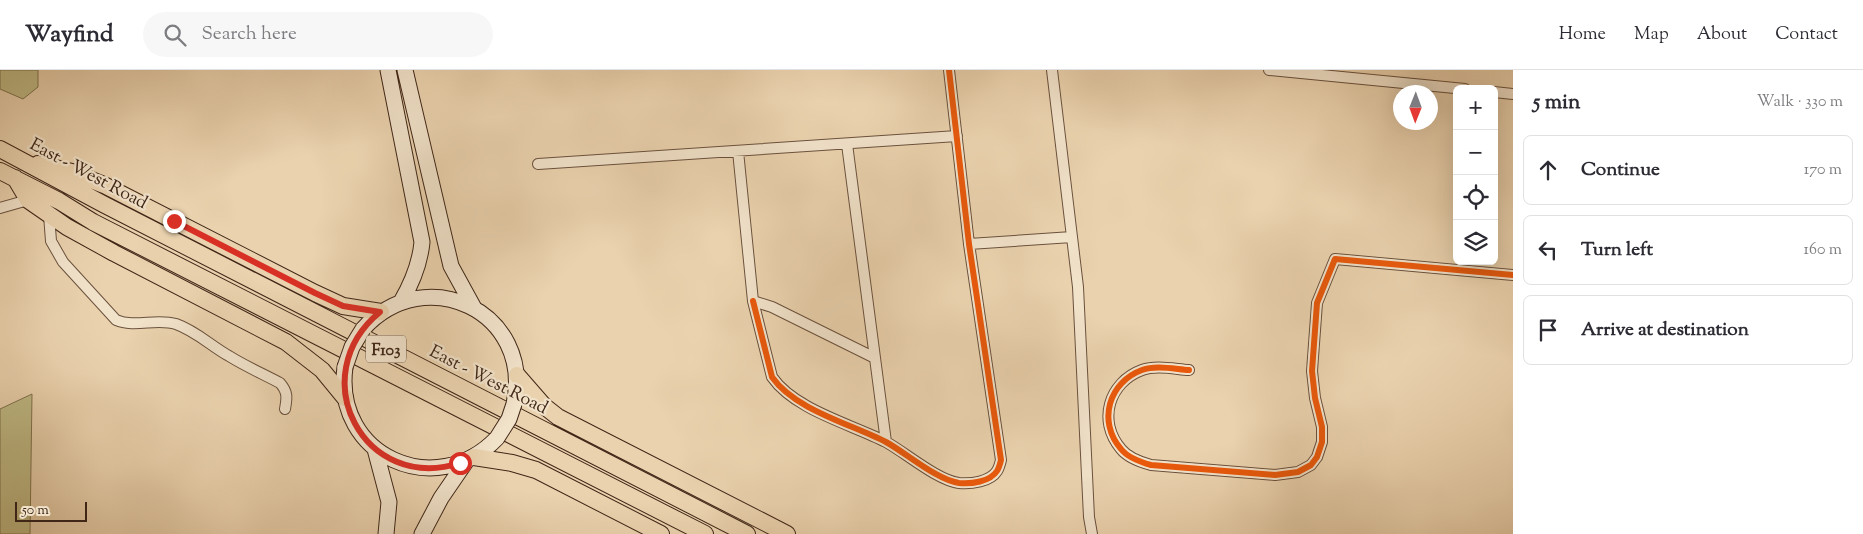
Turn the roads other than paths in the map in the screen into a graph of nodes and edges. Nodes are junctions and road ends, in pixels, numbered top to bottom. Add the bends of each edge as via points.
1 (388, 70) edge
2 (405, 70) edge
3 (949, 70) edge
4 (1052, 70) edge
5 (1269, 70) edge
6 (1301, 72) edge
7 (1453, 88) edge
8 (1498, 92) edge
9 (1513, 94) edge
10 (957, 136) junction
11 (847, 144) junction
12 (0, 149) edge
13 (738, 151) junction
14 (26, 163) junction
15 (538, 164) dead end
16 (0, 171) edge
17 (15, 178) junction
18 (28, 200) junction
19 (0, 208) edge
20 (49, 215) junction
21 (1072, 237) junction
22 (969, 244) junction
23 (1513, 276) edge
24 (753, 301) junction
25 (401, 302) junction
26 (474, 308) junction
27 (380, 312) junction
28 (875, 358) junction
29 (1189, 370) dead end
30 (517, 375) junction
31 (345, 398) junction
32 (285, 409) dead end
33 (886, 442) junction
34 (375, 449) junction
35 (471, 459) junction
36 (386, 534) edge
37 (422, 534) edge
38 (662, 534) edge
39 (705, 534) edge
40 (747, 534) edge
41 (787, 534) edge
42 (1092, 534) edge

1 - 25 main road via 422,242 420,258
2 - 26 main road via 451,266
3 - 10 street
4 - 21 street
5 - 6 street
6 - 7 street
8 - 9 street
10 - 11 street
10 - 22 street
11 - 13 street
11 - 28 street
12 - 14 main road, East - West Road / F103
13 - 15 street
13 - 24 street
14 - 27 main road via 72,172 104,185 343,306
14 - 40 main road, East - West Road / F103
16 - 17 main road, F103
17 - 18 main road
17 - 39 main road, F103 via 93,222
18 - 19 street
18 - 20 main road
20 - 31 main road via 114,253 286,342 322,370
20 - 32 street via 52,241 63,262 116,320 124,324 161,321 177,324 199,335 228,356 280,383 288,397
21 - 22 street
21 - 42 street via 1078,287
22 - 33 street via 1001,460 997,472 983,482 958,482 942,477
23 - 29 street via 1335,259 1317,302 1313,350 1313,380 1322,442 1310,466 1298,472 1275,475 1151,465 1135,460 1121,450 1112,436 1108,420 1110,403 1117,388 1129,376 1144,369
24 - 28 street via 772,307
24 - 33 street via 772,377 778,385 812,409
25 - 26 main road via 438,297
25 - 27 main road
26 - 30 main road via 501,333 512,353
27 - 31 main road, bridge via 363,329 352,347 346,367
28 - 33 street
30 - 35 main road, bridge via 509,419 497,438
30 - 41 main road via 558,417
31 - 34 main road via 356,426
34 - 35 main road via 394,461 423,468 446,467
34 - 36 main road via 389,502
35 - 37 main road via 441,498
35 - 38 main road via 512,463 536,470

